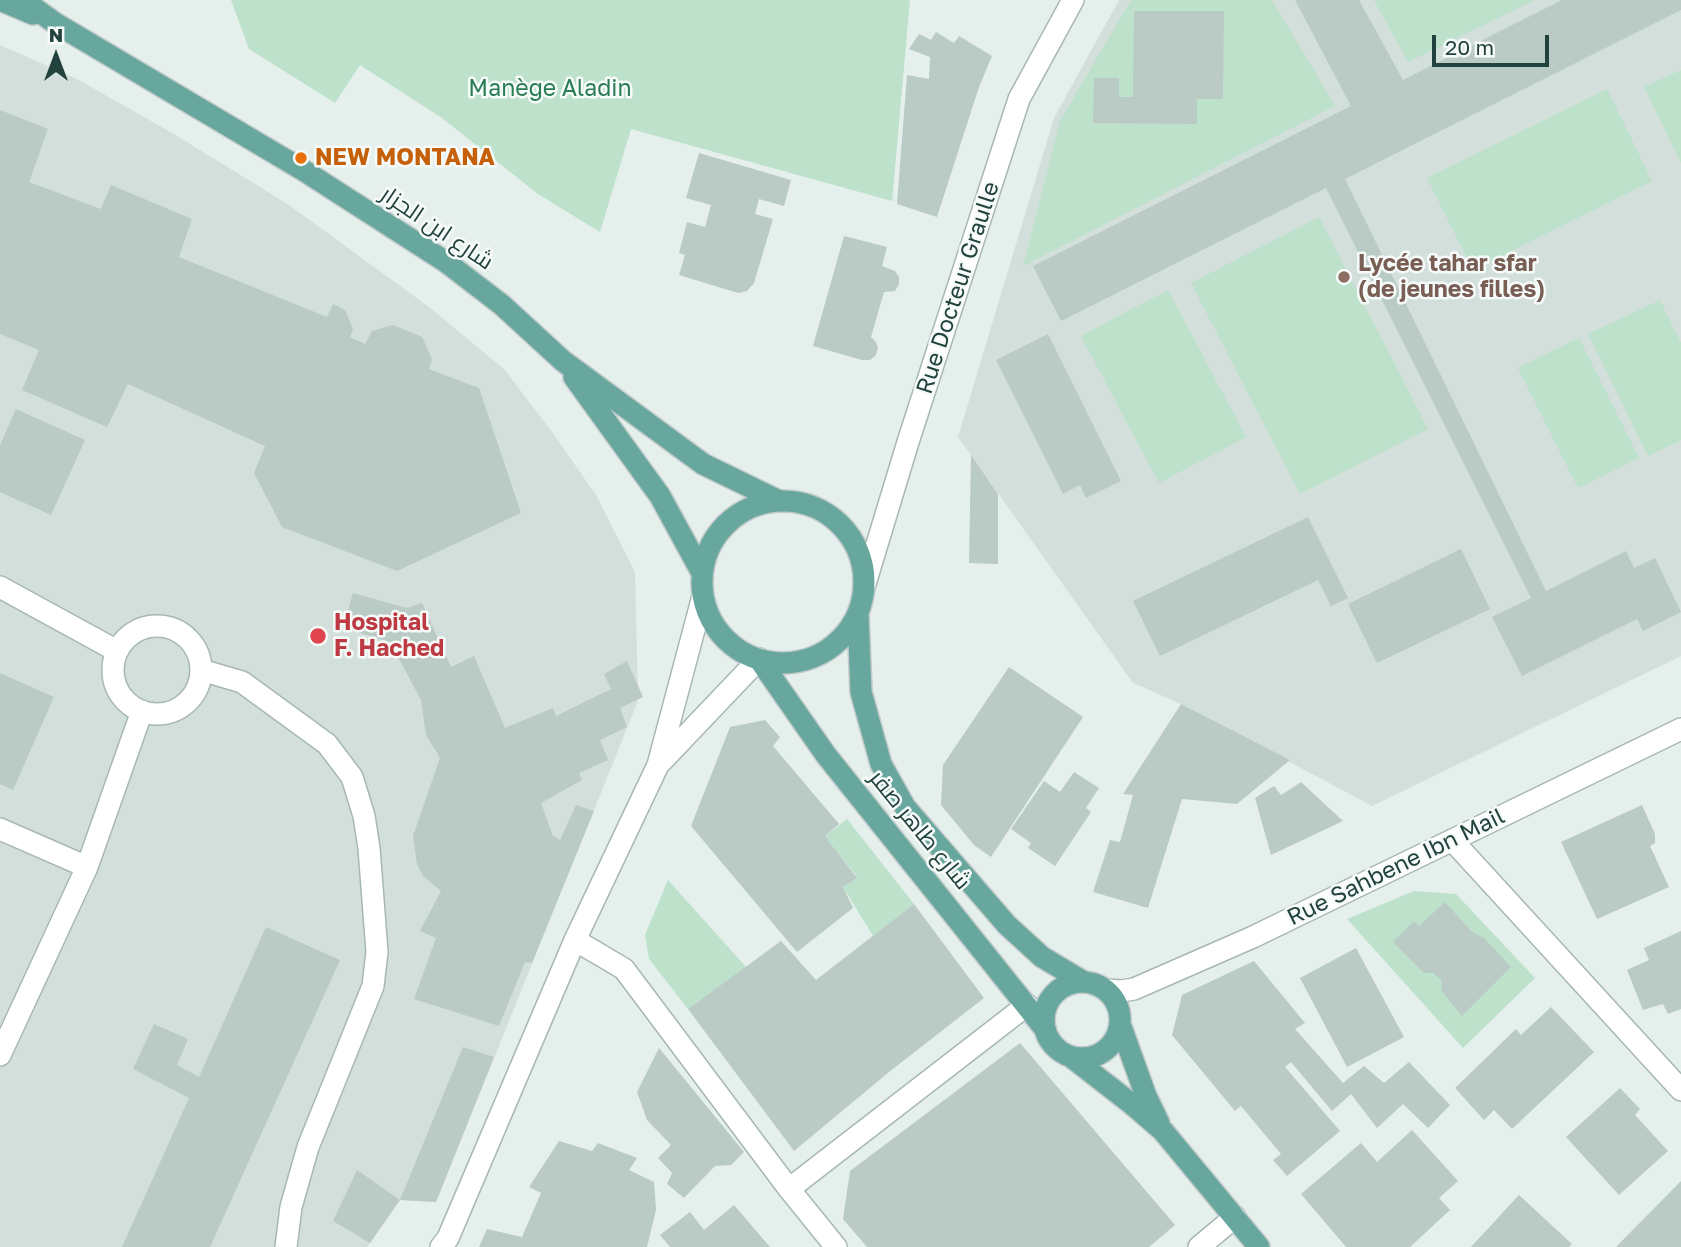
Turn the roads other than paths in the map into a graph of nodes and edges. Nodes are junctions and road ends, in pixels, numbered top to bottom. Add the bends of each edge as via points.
1 (0, 0) edge
2 (23, 0) edge
3 (1073, 0) edge
4 (55, 23) junction
5 (563, 361) junction
6 (777, 500) junction
7 (702, 573) junction
8 (865, 584) junction
9 (0, 587) edge
10 (703, 596) junction
11 (858, 615) junction
12 (117, 651) junction
13 (760, 659) junction
14 (201, 670) junction
15 (142, 711) junction
16 (1681, 729) edge
17 (658, 765) junction
18 (0, 829) edge
19 (1452, 839) junction
20 (87, 867) junction
21 (575, 940) junction
22 (1084, 982) junction
23 (1106, 990) junction
24 (1027, 1005) junction
25 (1120, 1024) junction
26 (1045, 1030) junction
27 (0, 1055) edge
28 (1070, 1056) junction
29 (1681, 1090) edge
30 (1163, 1131) junction
31 (789, 1189) junction
32 (1235, 1217) junction
33 (286, 1247) edge
34 (441, 1247) edge
35 (836, 1247) edge
36 (1199, 1247) edge
37 (1259, 1247) edge

1 - 4 main road, شارع ابن الجزار
2 - 4 main road, شارع ابن الجزار
3 - 8 street, Rue Docteur Graulle via 1019,99
4 - 5 main road, شارع ابن الجزار via 303,170 446,262
5 - 6 main road, شارع ابن الجزار via 703,464
5 - 7 main road, شارع ابن الجزار via 660,496
6 - 7 main road via 750,507 726,523 710,546
6 - 8 main road via 821,509 840,523 854,541
7 - 10 main road
8 - 11 main road
9 - 12 street
10 - 13 main road via 722,635 739,650
10 - 17 street
11 - 13 main road via 828,650 806,660 782,663
11 - 22 main road, شارع طاهر صفر via 861,692 881,764 905,807 1007,925 1042,957
12 - 14 street via 137,630 166,627 191,642
12 - 15 street via 113,680 130,705
13 - 17 street
13 - 24 main road, شارع طاهر صفر via 826,755
14 - 15 street via 199,684 182,706 156,714
14 - 33 street via 242,682 327,744 352,777 369,848 377,952 373,986 308,1147 291,1207
15 - 20 street
16 - 19 street, Rue Sahbene Ibn Mail
17 - 21 street
18 - 20 street
19 - 23 street, Rue Sahbene Ibn Mail via 1158,979 1121,992
19 - 29 street
20 - 27 street
21 - 31 street via 624,969
21 - 34 street
22 - 23 main road
22 - 26 main road via 1052,995 1046,1006
23 - 25 main road via 1115,999
24 - 26 main road, شارع طاهر صفر
24 - 31 street
25 - 28 main road via 1108,1048 1084,1058
25 - 30 main road
26 - 28 main road via 1059,1051
28 - 30 main road
30 - 32 main road
31 - 35 street
32 - 36 street
32 - 37 main road

